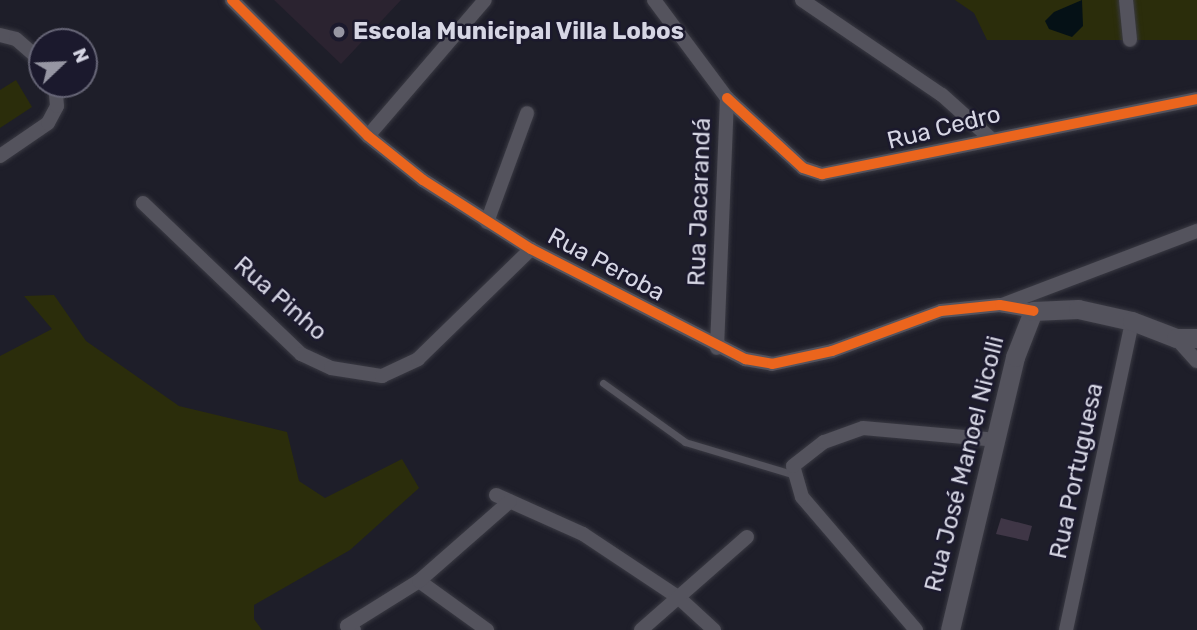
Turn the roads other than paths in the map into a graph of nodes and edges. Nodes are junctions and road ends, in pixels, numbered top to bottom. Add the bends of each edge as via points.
1 (232, 0) edge
2 (485, 0) edge
3 (654, 0) edge
4 (802, 0) edge
5 (1126, 0) edge
6 (0, 34) edge
7 (1130, 40) dead end
8 (28, 50) edge
9 (56, 98) edge
10 (727, 98) junction
11 (1197, 99) edge
12 (527, 113) dead end
13 (368, 136) junction
14 (989, 137) junction
15 (0, 156) edge
16 (143, 203) dead end
17 (488, 222) junction
18 (1197, 231) edge
19 (531, 249) junction
20 (1000, 305) junction
21 (1033, 312) junction
22 (1132, 321) junction
23 (1175, 338) junction
24 (1197, 338) edge
25 (717, 348) junction
26 (1197, 361) edge
27 (603, 383) dead end
28 (997, 440) junction
29 (792, 474) junction
30 (496, 495) dead end
31 (510, 501) junction
32 (747, 537) dead end
33 (419, 581) junction
34 (678, 597) junction
35 (354, 630) edge
36 (487, 630) edge
37 (641, 630) edge
38 (714, 630) edge
39 (916, 630) edge
40 (950, 630) edge
41 (1066, 630) edge

1 - 13 street, Rua Peroba
2 - 13 street
3 - 10 street, Rua Jacarandá
4 - 14 street via 942,95
5 - 7 street
6 - 8 street
9 - 15 street via 48,123
10 - 14 street, Rua Cedro via 803,168 822,174 847,174
10 - 25 street, Rua Jacarandá
11 - 14 street, Rua Cedro
12 - 17 street
13 - 17 street, Rua Peroba
16 - 19 street, Rua Pinho via 301,354 331,368 382,376 418,359
17 - 19 street, Rua Peroba
18 - 20 street, Rua José Manoel Nicolli
19 - 25 street, Rua Peroba
20 - 21 street, Rua Peroba
20 - 25 street, Rua Peroba via 941,311 832,351 772,364
21 - 22 main road via 1078,309
21 - 28 main road, Rua José Manoel Nicolli via 1018,344
22 - 23 main road
22 - 41 street, Rua Portuguesa
23 - 24 main road
23 - 26 street
27 - 29 lane via 685,442
28 - 29 street via 863,428 824,442 793,466
28 - 40 main road, Rua José Manoel Nicolli
29 - 39 street via 802,497
30 - 31 street
31 - 33 street
31 - 34 street via 583,534
32 - 34 street
33 - 35 street via 347,626
33 - 36 street
34 - 37 street
34 - 38 street

